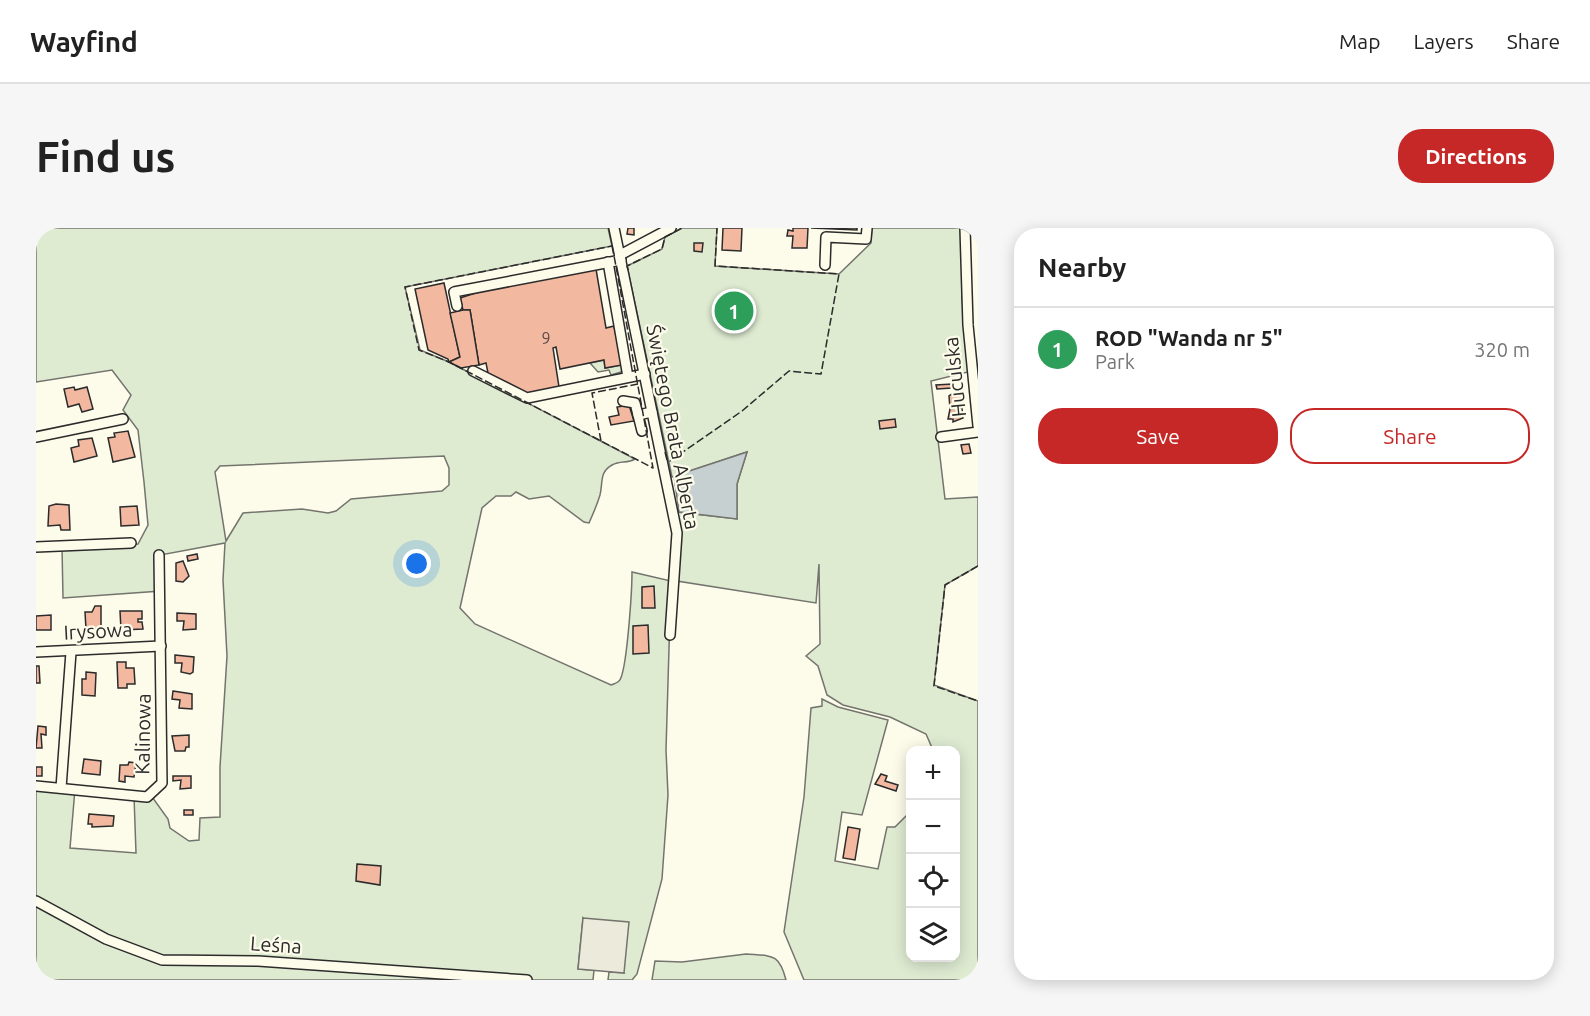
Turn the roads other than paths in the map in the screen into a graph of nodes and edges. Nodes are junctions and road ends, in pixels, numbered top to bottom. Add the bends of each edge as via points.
1 (614, 228) edge
2 (671, 228) edge
3 (867, 228) edge
4 (965, 228) edge
5 (621, 257) junction
6 (608, 262) junction
7 (825, 265) dead end
8 (457, 306) dead end
9 (973, 324) edge
10 (473, 371) dead end
11 (645, 374) junction
12 (628, 377) junction
13 (623, 401) dead end
14 (652, 412) junction
15 (638, 415) junction
16 (123, 419) dead end
17 (978, 426) edge
18 (642, 431) dead end
19 (978, 432) edge
20 (36, 437) edge
21 (941, 437) dead end
22 (131, 543) dead end
23 (36, 547) edge
24 (159, 555) dead end
25 (670, 635) dead end
26 (161, 646) junction
27 (36, 652) edge
28 (71, 652) junction
29 (36, 786) edge
30 (61, 788) junction
31 (36, 901) edge
32 (527, 980) edge

1 - 5 street, Świętego Brata Alberta
2 - 5 street
3 - 7 street via 866,239 825,237
4 - 9 street, Huculska
5 - 6 street
5 - 11 street, Świętego Brata Alberta
6 - 8 street via 454,292
6 - 12 street
9 - 17 street, Huculska
10 - 12 street via 527,398
11 - 12 street
11 - 14 street, Świętego Brata Alberta
13 - 15 street via 635,403
14 - 15 street
14 - 25 street, Świętego Brata Alberta via 677,533
15 - 18 street
16 - 20 street
19 - 21 street, Huculska
22 - 23 street
24 - 26 street, Kalinowa
26 - 28 street, Irysowa
26 - 30 street, Kalinowa via 162,783 147,797
27 - 28 street, Irysowa
28 - 30 street
29 - 30 street, Kalinowa
31 - 32 street, Leśna via 106,939 162,960 258,961

